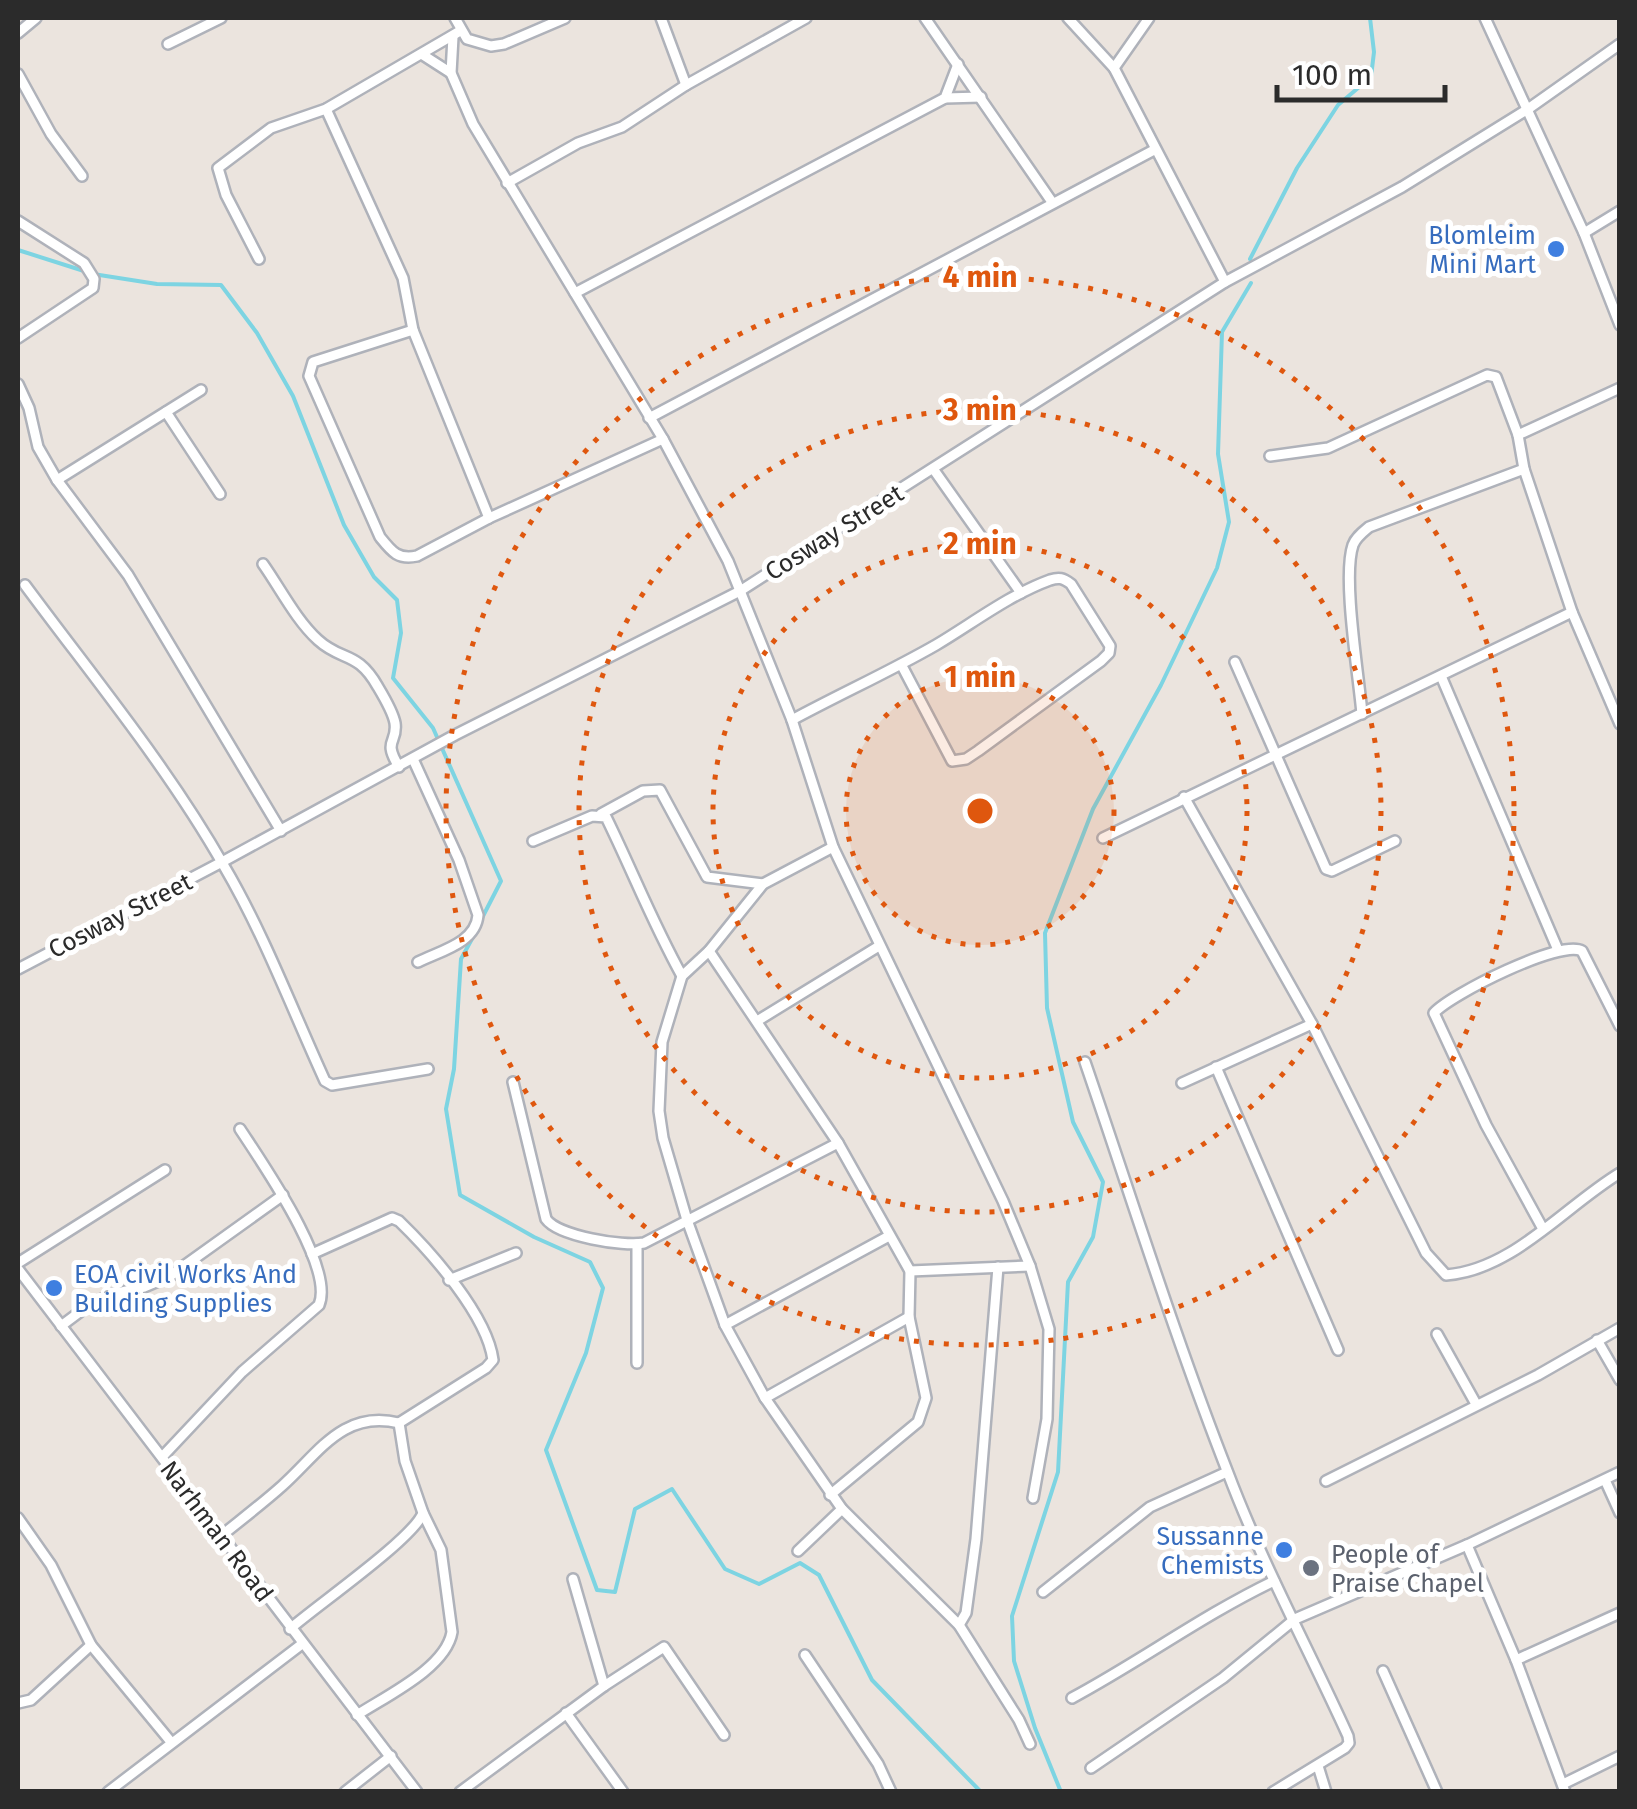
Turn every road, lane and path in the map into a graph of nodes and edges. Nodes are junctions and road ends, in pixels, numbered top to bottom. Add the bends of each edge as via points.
1 (36, 18) edge
2 (221, 18) edge
3 (456, 18) edge
4 (564, 18) edge
5 (661, 18) edge
6 (806, 18) edge
7 (925, 18) edge
8 (1068, 18) edge
9 (1149, 18) edge
10 (1486, 18) edge
11 (18, 33) edge
12 (457, 34) junction
13 (168, 44) dead end
14 (1620, 44) edge
15 (423, 55) junction
16 (958, 64) junction
17 (1114, 68) junction
18 (451, 73) junction
19 (18, 74) edge
20 (686, 85) junction
21 (980, 97) junction
22 (945, 98) junction
23 (326, 108) junction
24 (1528, 109) junction
25 (1154, 150) junction
26 (82, 176) dead end
27 (506, 182) junction
28 (1052, 202) junction
29 (1620, 212) edge
30 (18, 221) edge
31 (1584, 233) junction
32 (260, 259) dead end
33 (1225, 282) junction
34 (575, 293) junction
35 (1620, 326) edge
36 (413, 330) junction
37 (18, 338) edge
38 (18, 384) edge
39 (1620, 388) edge
40 (202, 390) dead end
41 (166, 412) junction
42 (650, 418) junction
43 (1518, 435) junction
44 (663, 439) junction
45 (1270, 456) dead end
46 (1524, 469) junction
47 (934, 470) junction
48 (58, 480) junction
49 (220, 494) dead end
50 (490, 518) junction
51 (264, 564) dead end
52 (25, 585) dead end
53 (740, 590) junction
54 (1022, 593) junction
55 (1572, 612) junction
56 (1234, 662) dead end
57 (901, 664) junction
58 (1442, 676) junction
59 (1615, 702) edge
60 (1362, 714) junction
61 (792, 720) junction
62 (1620, 724) edge
63 (1274, 756) junction
64 (415, 758) junction
65 (399, 766) junction
66 (1184, 798) junction
67 (600, 814) junction
68 (281, 830) junction
69 (1104, 838) dead end
70 (534, 840) dead end
71 (1395, 841) dead end
72 (833, 847) junction
73 (222, 862) junction
74 (762, 884) junction
75 (879, 946) junction
76 (1558, 950) junction
77 (709, 951) junction
78 (418, 962) dead end
79 (18, 969) edge
80 (682, 976) junction
81 (757, 1021) junction
82 (1312, 1024) junction
83 (1620, 1026) edge
84 (1085, 1062) dead end
85 (1216, 1066) junction
86 (428, 1069) dead end
87 (513, 1082) dead end
88 (1182, 1083) dead end
89 (240, 1129) dead end
90 (838, 1143) junction
91 (164, 1170) dead end
92 (1620, 1173) edge
93 (284, 1195) junction
94 (687, 1220) junction
95 (1543, 1229) junction
96 (889, 1236) junction
97 (637, 1244) junction
98 (516, 1253) dead end
99 (312, 1254) junction
100 (1030, 1266) junction
101 (998, 1267) junction
102 (18, 1268) edge
103 (910, 1271) junction
104 (449, 1280) junction
105 (909, 1318) junction
106 (726, 1325) junction
107 (61, 1326) junction
108 (1620, 1328) edge
109 (1436, 1334) dead end
110 (1596, 1340) junction
111 (1338, 1350) dead end
112 (637, 1362) dead end
113 (1620, 1380) edge
114 (766, 1398) junction
115 (1476, 1404) junction
116 (399, 1423) junction
117 (162, 1457) junction
118 (1228, 1472) junction
119 (1620, 1472) edge
120 (1604, 1480) junction
121 (1326, 1481) dead end
122 (830, 1495) junction
123 (1033, 1498) dead end
124 (842, 1510) junction
125 (423, 1513) junction
126 (1620, 1513) edge
127 (18, 1518) edge
128 (221, 1536) junction
129 (1467, 1545) junction
130 (798, 1551) dead end
131 (573, 1579) dead end
132 (1274, 1581) junction
133 (1043, 1592) dead end
134 (1620, 1613) edge
135 (1295, 1619) junction
136 (959, 1626) junction
137 (290, 1629) junction
138 (302, 1644) junction
139 (91, 1645) junction
140 (805, 1655) dead end
141 (1516, 1660) junction
142 (1382, 1671) dead end
143 (604, 1686) junction
144 (1072, 1698) dead end
145 (18, 1704) edge
146 (566, 1713) junction
147 (357, 1715) junction
148 (724, 1736) dead end
149 (171, 1742) junction
150 (1030, 1744) dead end
151 (391, 1756) junction
152 (1620, 1756) edge
153 (1318, 1766) junction
154 (1091, 1768) dead end
155 (1564, 1788) edge
156 (108, 1792) edge
157 (345, 1792) edge
158 (417, 1792) edge
159 (460, 1792) edge
160 (623, 1792) edge
161 (891, 1792) edge
162 (1273, 1792) edge
163 (1326, 1792) edge
164 (1437, 1792) edge

1 - 11 street
2 - 13 street
3 - 12 street
4 - 12 street via 491,46
5 - 20 street
6 - 20 street
7 - 16 street
8 - 17 street
9 - 17 street
10 - 24 street
12 - 15 street
12 - 18 street
14 - 24 street, Cosway Street
15 - 18 street
15 - 23 street
16 - 21 street
16 - 22 street
17 - 25 street
18 - 27 street
19 - 26 street
20 - 27 street via 622,127
21 - 22 street
21 - 28 street
22 - 34 street
23 - 32 street via 271,128 218,168
23 - 36 street via 402,278
24 - 31 street
24 - 33 street, Cosway Street via 1402,187
25 - 28 street
25 - 33 street
27 - 34 street
28 - 42 street
29 - 31 street
30 - 37 street via 84,263 94,279 93,288
31 - 35 street
33 - 47 street, Cosway Street
34 - 42 street
36 - 50 street
36 - 50 street via 314,362 309,376 393,554 417,556
38 - 48 street via 38,447
39 - 43 street
40 - 41 street
41 - 48 street
41 - 49 street
42 - 44 street
43 - 45 street via 1492,374 1328,448
43 - 46 street
44 - 50 street
44 - 53 street
46 - 55 street
46 - 60 street via 1369,527 1353,544
47 - 53 street, Cosway Street
47 - 54 street
48 - 68 street via 128,576
51 - 65 street via 315,638 350,655 378,687 394,722 389,747
52 - 73 street
53 - 61 street
53 - 64 street, Cosway Street
54 - 57 street
54 - 57 street via 1064,579 1108,638 1108,653 966,758 952,762 946,755
55 - 58 street
55 - 59 street
56 - 63 street
57 - 61 street
58 - 60 street
58 - 76 street
59 - 62 street
60 - 63 street
61 - 72 street
63 - 66 street
63 - 71 street via 1329,872
64 - 65 street, Cosway Street
64 - 78 street via 478,915 468,937
65 - 68 street, Cosway Street
66 - 69 street
66 - 82 street
67 - 70 street
67 - 74 street via 626,798 660,790 707,878
67 - 80 street
68 - 73 street, Cosway Street
72 - 74 street
72 - 75 street
73 - 79 street, Cosway Street
73 - 86 street via 325,1080 332,1085
74 - 77 street
75 - 81 street
75 - 100 street
76 - 83 street via 1582,952
76 - 95 street via 1480,984 1434,1013
77 - 80 street
77 - 81 street
80 - 94 street via 662,1039 659,1111
81 - 90 street
82 - 85 street
82 - 95 street via 1437,1268 1446,1275 1469,1270
84 - 118 street
85 - 88 street
85 - 111 street
87 - 97 street via 548,1224
89 - 93 street
90 - 94 street
90 - 96 street
91 - 102 street
92 - 95 street
93 - 99 street
93 - 107 street via 170,1276 89,1305
94 - 97 street
94 - 106 street
96 - 103 street
96 - 106 street
97 - 112 street
98 - 104 street
99 - 104 street via 392,1218
99 - 117 street via 322,1285 319,1305 242,1372
100 - 101 street
100 - 123 street via 1050,1329 1047,1419
101 - 103 street
101 - 136 street via 976,1540
102 - 107 street, Narhman Road
103 - 105 street
104 - 116 street via 476,1318 493,1360
105 - 114 street
105 - 122 street via 924,1410
106 - 114 street
107 - 117 street, Narhman Road
108 - 110 street
109 - 115 street
110 - 113 street
110 - 115 street
114 - 122 street
115 - 121 street
116 - 125 street
116 - 128 street via 377,1420 332,1435
117 - 128 street, Narhman Road
118 - 132 street
118 - 133 street via 1150,1507
119 - 120 street
120 - 126 street
120 - 129 street
122 - 124 street
124 - 130 street
124 - 136 street
125 - 137 street via 418,1524
125 - 147 street via 441,1550 450,1644 436,1662
127 - 139 street via 51,1565
128 - 137 street, Narhman Road
129 - 135 street
129 - 141 street
131 - 143 street
132 - 135 street
132 - 144 street
134 - 141 street
135 - 153 street via 1349,1742
135 - 154 street via 1223,1678
136 - 150 street
137 - 138 street, Narhman Road
138 - 147 street, Narhman Road
138 - 149 street
139 - 145 street via 31,1700
139 - 149 street
140 - 161 street
141 - 155 street
142 - 164 street
143 - 146 street
143 - 148 street via 664,1647
146 - 159 street
146 - 160 street
147 - 151 street, Narhman Road
149 - 156 street
151 - 157 street
151 - 158 street, Narhman Road
152 - 155 street
153 - 162 street
153 - 163 street

